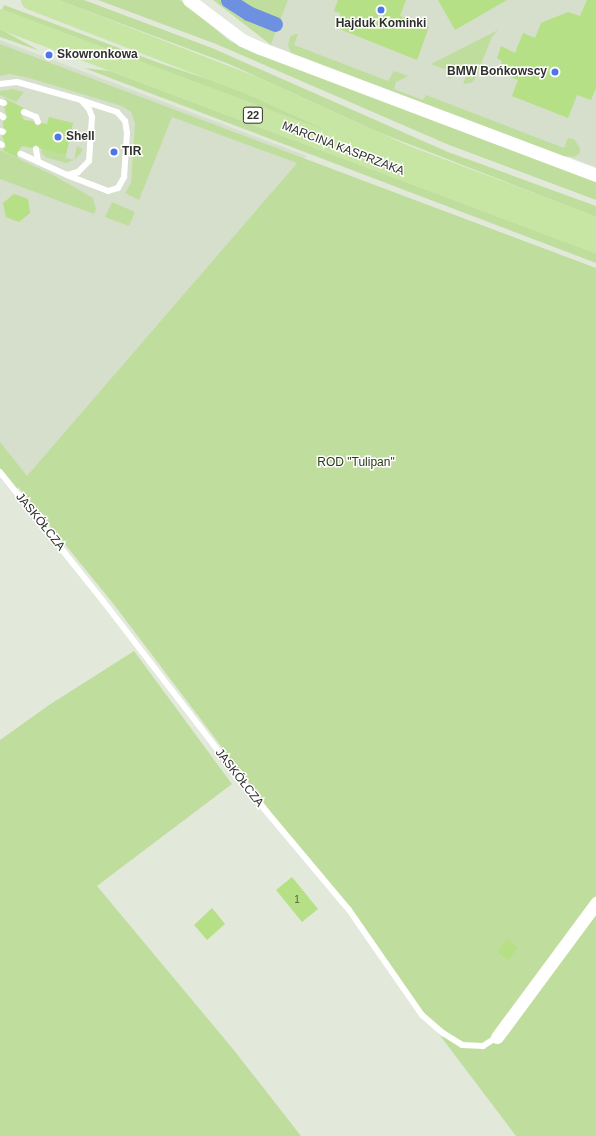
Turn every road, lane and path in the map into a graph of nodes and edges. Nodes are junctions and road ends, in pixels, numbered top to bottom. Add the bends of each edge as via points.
1 (31, 0) edge
2 (189, 0) edge
3 (0, 19) edge
4 (0, 84) edge
5 (81, 100) junction
6 (24, 112) dead end
7 (38, 122) dead end
8 (36, 149) dead end
9 (21, 154) dead end
10 (38, 162) junction
11 (67, 175) junction
12 (596, 175) edge
13 (596, 227) edge
14 (596, 243) edge
15 (0, 472) edge
16 (596, 903) edge
17 (497, 1037) joint

1 - 13 main road, MARCINA KASPRZAKA / 22 via 255,87 405,155
2 - 12 street via 242,40 260,48
3 - 14 main road, MARCINA KASPRZAKA / 22
4 - 5 lane via 17,82
5 - 11 lane via 90,109 92,117 89,161 83,170
5 - 11 lane via 117,112 123,117 127,133 124,177 118,188 108,191
6 - 7 lane via 36,117
8 - 10 lane
9 - 10 lane
10 - 11 lane
15 - 17 lane, JASKÓŁCZA via 103,600 250,792 349,910 422,1015 443,1033 465,1046 483,1046
16 - 17 street

